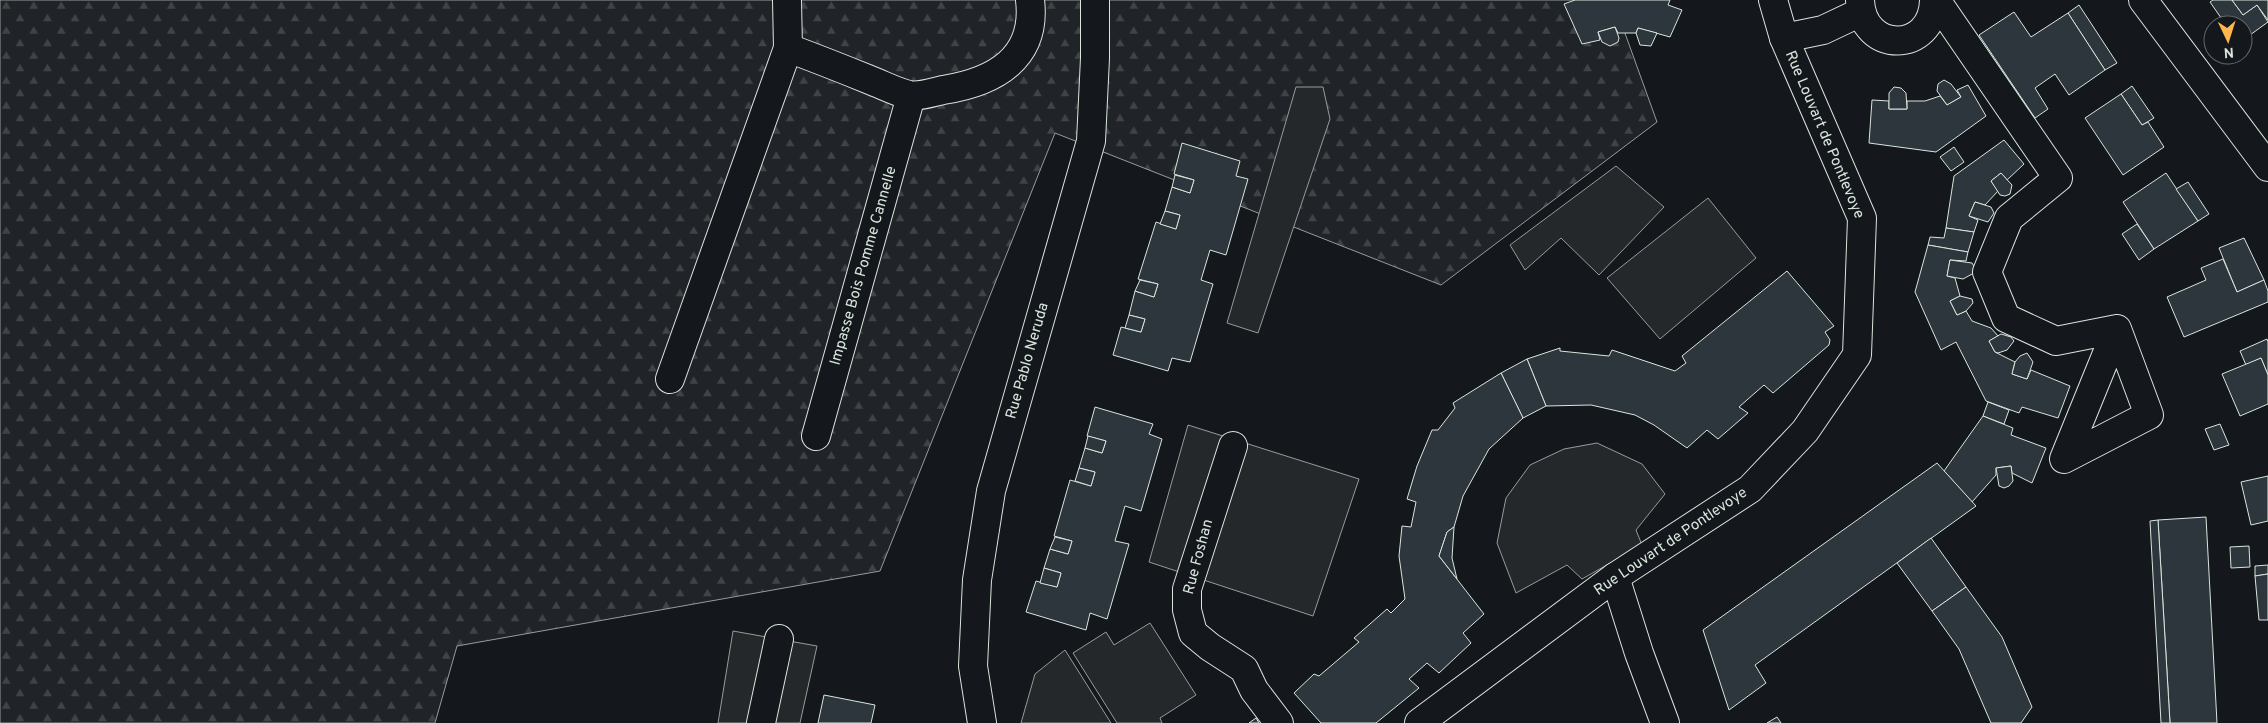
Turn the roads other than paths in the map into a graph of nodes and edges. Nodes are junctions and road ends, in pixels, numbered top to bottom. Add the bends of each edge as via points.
1 (787, 0) edge
2 (1030, 0) edge
3 (1095, 0) edge
4 (1772, 0) edge
5 (1935, 0) edge
6 (2143, 0) edge
7 (1860, 6) edge
8 (1784, 38) junction
9 (788, 48) junction
10 (911, 96) junction
11 (2268, 167) edge
12 (2117, 329) dead end
13 (670, 379) dead end
14 (816, 436) dead end
15 (1232, 446) dead end
16 (1615, 577) junction
17 (779, 639) dead end
18 (761, 723) edge
19 (982, 723) edge
20 (1279, 723) edge
21 (1419, 723) edge
22 (1666, 723) edge

1 - 9 street
2 - 10 street via 1029,32 1023,47 995,75 950,89
3 - 19 street, Rue Pablo Neruda via 1091,141 991,491 977,580 973,666
4 - 8 street, Rue Louvart de Pontlevoye
5 - 7 street via 1930,23 1910,39 1898,41 1884,39 1873,32 1866,24
5 - 12 street via 2058,178 2009,218 1987,272 2006,318 2056,341
6 - 11 street
7 - 8 street via 1823,30
8 - 16 street, Rue Louvart de Pontlevoye via 1862,218 1857,355 1805,431 1750,489
9 - 10 street
9 - 13 street
10 - 14 street, Impasse Bois Pomme Cannelle
15 - 20 street, Rue Foshan via 1188,588 1187,610 1194,632 1210,647 1244,669 1254,690
16 - 21 street, Rue Louvart de Pontlevoye
16 - 22 street
17 - 18 street

